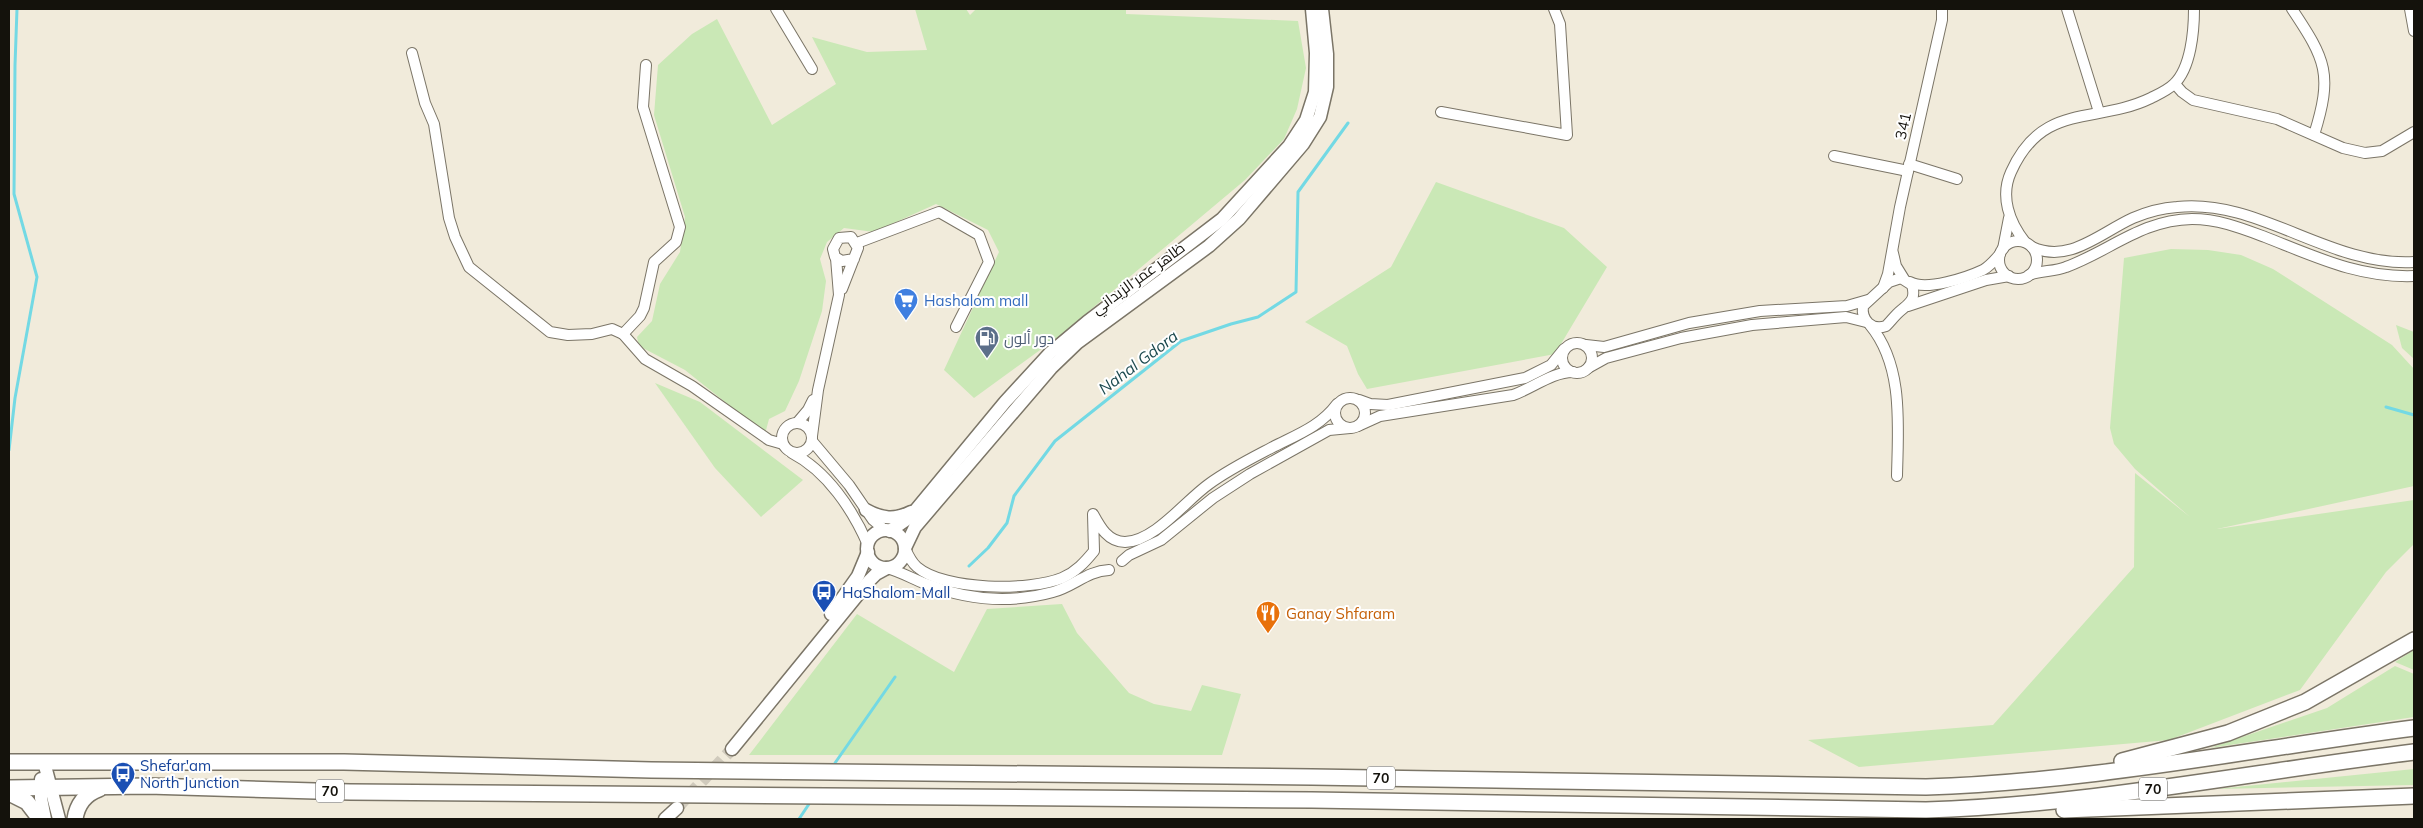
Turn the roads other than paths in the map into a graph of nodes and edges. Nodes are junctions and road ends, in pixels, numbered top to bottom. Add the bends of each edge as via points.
1 (776, 9) edge
2 (1312, 9) edge
3 (1322, 9) edge
4 (1554, 9) edge
5 (1942, 9) edge
6 (2067, 9) edge
7 (2194, 9) edge
8 (2292, 9) edge
9 (2410, 9) edge
10 (2414, 31) edge
11 (412, 53) dead end
12 (646, 64) dead end
13 (812, 69) dead end
14 (2175, 84) junction
15 (1441, 112) dead end
16 (2099, 112) junction
17 (2414, 132) edge
18 (2314, 135) junction
19 (1834, 156) dead end
20 (1909, 168) junction
21 (1957, 179) dead end
22 (2009, 217) junction
23 (857, 244) junction
24 (2028, 245) junction
25 (1892, 249) junction
26 (2001, 251) junction
27 (836, 258) junction
28 (854, 259) junction
29 (2414, 262) edge
30 (2029, 275) junction
31 (2009, 276) junction
32 (2414, 276) edge
33 (1907, 281) junction
34 (1883, 288) junction
35 (839, 295) junction
36 (1868, 300) junction
37 (1907, 306) junction
38 (1891, 321) junction
39 (1868, 323) junction
40 (956, 327) dead end
41 (623, 334) junction
42 (1586, 345) junction
43 (1564, 349) junction
44 (1885, 352) junction
45 (1588, 368) junction
46 (1573, 372) junction
47 (818, 390) junction
48 (1359, 400) junction
49 (1337, 404) junction
50 (797, 423) junction
51 (1354, 427) junction
52 (812, 439) junction
53 (783, 444) junction
54 (792, 453) junction
55 (1897, 476) dead end
56 (917, 508) junction
57 (866, 510) junction
58 (888, 530) junction
59 (1114, 540) junction
60 (905, 548) junction
61 (868, 549) junction
62 (1094, 551) junction
63 (1122, 561) junction
64 (887, 568) junction
65 (1109, 570) junction
66 (2414, 640) edge
67 (777, 693) junction
68 (2414, 728) edge
69 (732, 749) tunnel mouth
70 (2414, 752) edge
71 (9, 762) edge
72 (44, 762) junction
73 (1972, 785) junction
74 (9, 788) edge
75 (46, 788) junction
76 (105, 788) junction
77 (9, 793) edge
78 (2414, 796) edge
79 (677, 808) tunnel mouth
80 (1890, 810) junction
81 (40, 819) edge
82 (45, 819) edge
83 (59, 819) edge
84 (75, 819) edge
85 (665, 819) edge

1 - 13 street
2 - 56 main road, ظاهر عمر الزيداني via 1315,92 1306,120 1288,146 1222,219 1050,353
3 - 60 main road, ظاهر عمر الزيداني via 1327,87 1320,117 1304,144 1239,218 1209,246 1077,343 1051,368 915,527
4 - 15 street via 1560,24 1567,135
5 - 20 street, 341
6 - 16 street
7 - 14 street via 2194,35 2184,69
8 - 18 street via 2317,46 2325,73 2324,103
9 - 10 street
11 - 41 street via 434,124 455,237 469,267 550,332 592,334 612,329
12 - 41 street via 643,107 680,227 676,242 654,262 640,316
14 - 16 street via 2139,104
14 - 18 street via 2194,100 2277,119
16 - 22 street via 2064,119 2039,133 2017,159 2007,180
17 - 18 street via 2382,151 2365,153 2343,148
19 - 20 street
20 - 21 street
20 - 25 street, 341
22 - 24 street
22 - 26 street
23 - 27 street via 851,237 839,238 832,249
23 - 28 street via 858,252
23 - 40 street via 940,212 979,235 988,262
24 - 26 street via 2011,242
24 - 29 street via 2048,253 2060,253 2142,214 2177,207 2207,206 2244,215 2348,254 2383,262
24 - 30 street via 2035,253 2036,265
25 - 33 street via 1896,266
25 - 34 street, 341
26 - 31 street via 2000,266
26 - 33 street via 1978,272 1931,286
27 - 28 street via 842,261
27 - 35 street
28 - 35 street
30 - 31 street
30 - 32 street via 2065,268 2150,227 2193,219 2232,225 2363,273
31 - 37 street via 1986,280
33 - 34 street via 1893,280
33 - 37 street via 1914,296
34 - 36 street
35 - 47 street
36 - 39 street via 1863,308
36 - 42 street via 1839,307 1760,311 1689,323 1604,347
37 - 38 street
38 - 39 street via 1883,327
38 - 44 street
39 - 44 street
39 - 45 street via 1846,316 1752,324 1600,359
41 - 53 street via 645,359 692,386 770,440
42 - 43 street via 1572,343
42 - 45 street via 1592,356
43 - 46 street via 1563,364
43 - 48 street via 1551,365 1525,378 1388,405
44 - 55 street via 1898,407
45 - 46 street
46 - 51 street via 1555,375 1514,395 1380,416
47 - 50 street
47 - 52 street
48 - 49 street via 1345,398
48 - 51 street via 1365,411 1364,420
49 - 51 street via 1336,419 1342,426
49 - 59 street via 1324,421 1242,463 1209,484 1152,533 1132,541
50 - 52 street via 808,428
50 - 53 street via 784,430
51 - 63 street via 1329,430 1250,474 1213,498 1161,540
52 - 54 street via 805,451
52 - 57 street
53 - 54 street
54 - 61 street via 809,464 832,487 857,521
56 - 57 main road via 891,518 875,516
56 - 58 main road, ظاهر عمر الزيداني via 904,522
57 - 58 street via 877,525
58 - 60 main road via 900,537
58 - 61 main road via 875,534
59 - 62 street via 1099,542
59 - 62 street via 1103,532 1092,514
59 - 63 street via 1122,548
60 - 62 street via 913,563 923,571 949,581 989,587 1020,586 1062,578 1082,565
60 - 64 main road via 901,560
61 - 64 main road via 872,561
61 - 67 main road via 858,576
62 - 65 street via 1097,564
63 - 65 street
64 - 65 street via 942,590 988,599 1044,594 1062,589 1092,572
64 - 67 main road via 869,581
66 - 73 highway via 2305,702 2228,733 2096,767
67 - 69 main road
68 - 73 highway, 70 via 2072,777
70 - 80 highway, 70 via 2074,800 1972,809
71 - 72 highway, 70
72 - 73 highway, 70 via 326,762 651,770
72 - 75 main road
74 - 75 highway, 70
75 - 76 highway, 70
75 - 82 main road
75 - 83 main road
76 - 80 highway, 70 via 148,786 350,792 1282,800
76 - 84 highway via 93,791 83,799
77 - 81 highway via 28,802
78 - 80 highway via 2087,810
79 - 85 main road

